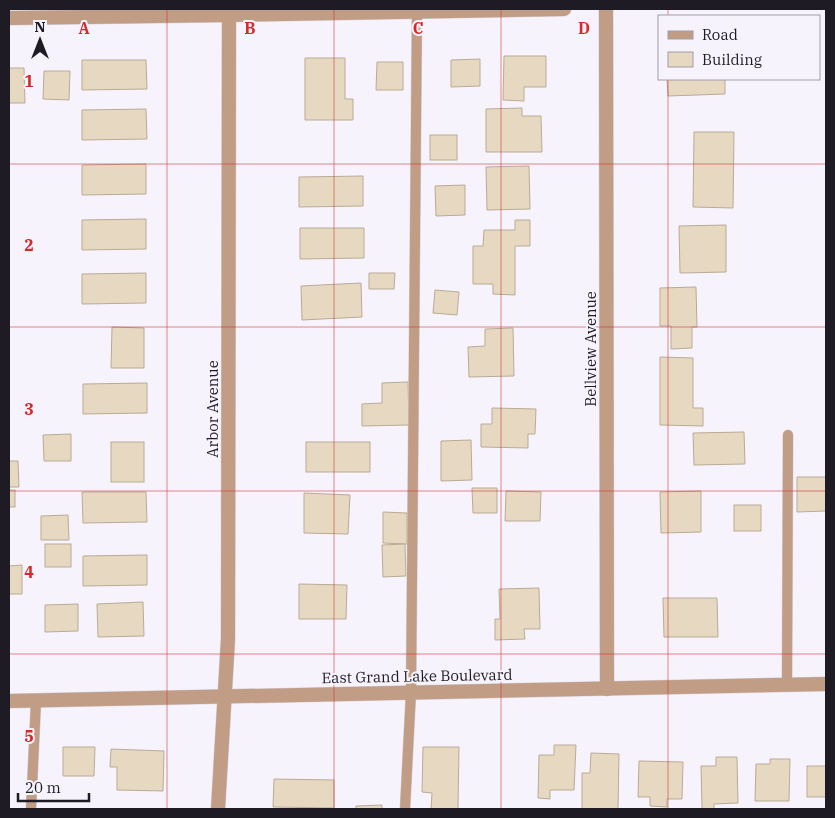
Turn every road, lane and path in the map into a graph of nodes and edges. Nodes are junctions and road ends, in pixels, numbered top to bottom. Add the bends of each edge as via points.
1 (564, 9) edge
2 (606, 9) edge
3 (417, 10) edge
4 (228, 12) edge
5 (9, 18) edge
6 (788, 435) dead end
7 (826, 684) edge
8 (787, 685) junction
9 (607, 689) junction
10 (411, 692) junction
11 (225, 696) junction
12 (9, 701) edge
13 (36, 701) junction
14 (31, 809) edge
15 (218, 809) edge
16 (405, 809) edge

1 - 3 street
2 - 9 street, Bellview Avenue
3 - 4 street
3 - 10 lane
4 - 5 street
4 - 11 street, Arbor Avenue via 228,638
6 - 8 lane
7 - 8 street, East Grand Lake Boulevard
8 - 9 street, East Grand Lake Boulevard
9 - 10 street, East Grand Lake Boulevard
10 - 11 street, East Grand Lake Boulevard
10 - 16 lane
11 - 13 street, East Grand Lake Boulevard
11 - 15 street, Arbor Avenue
12 - 13 street, East Grand Lake Boulevard
13 - 14 lane

